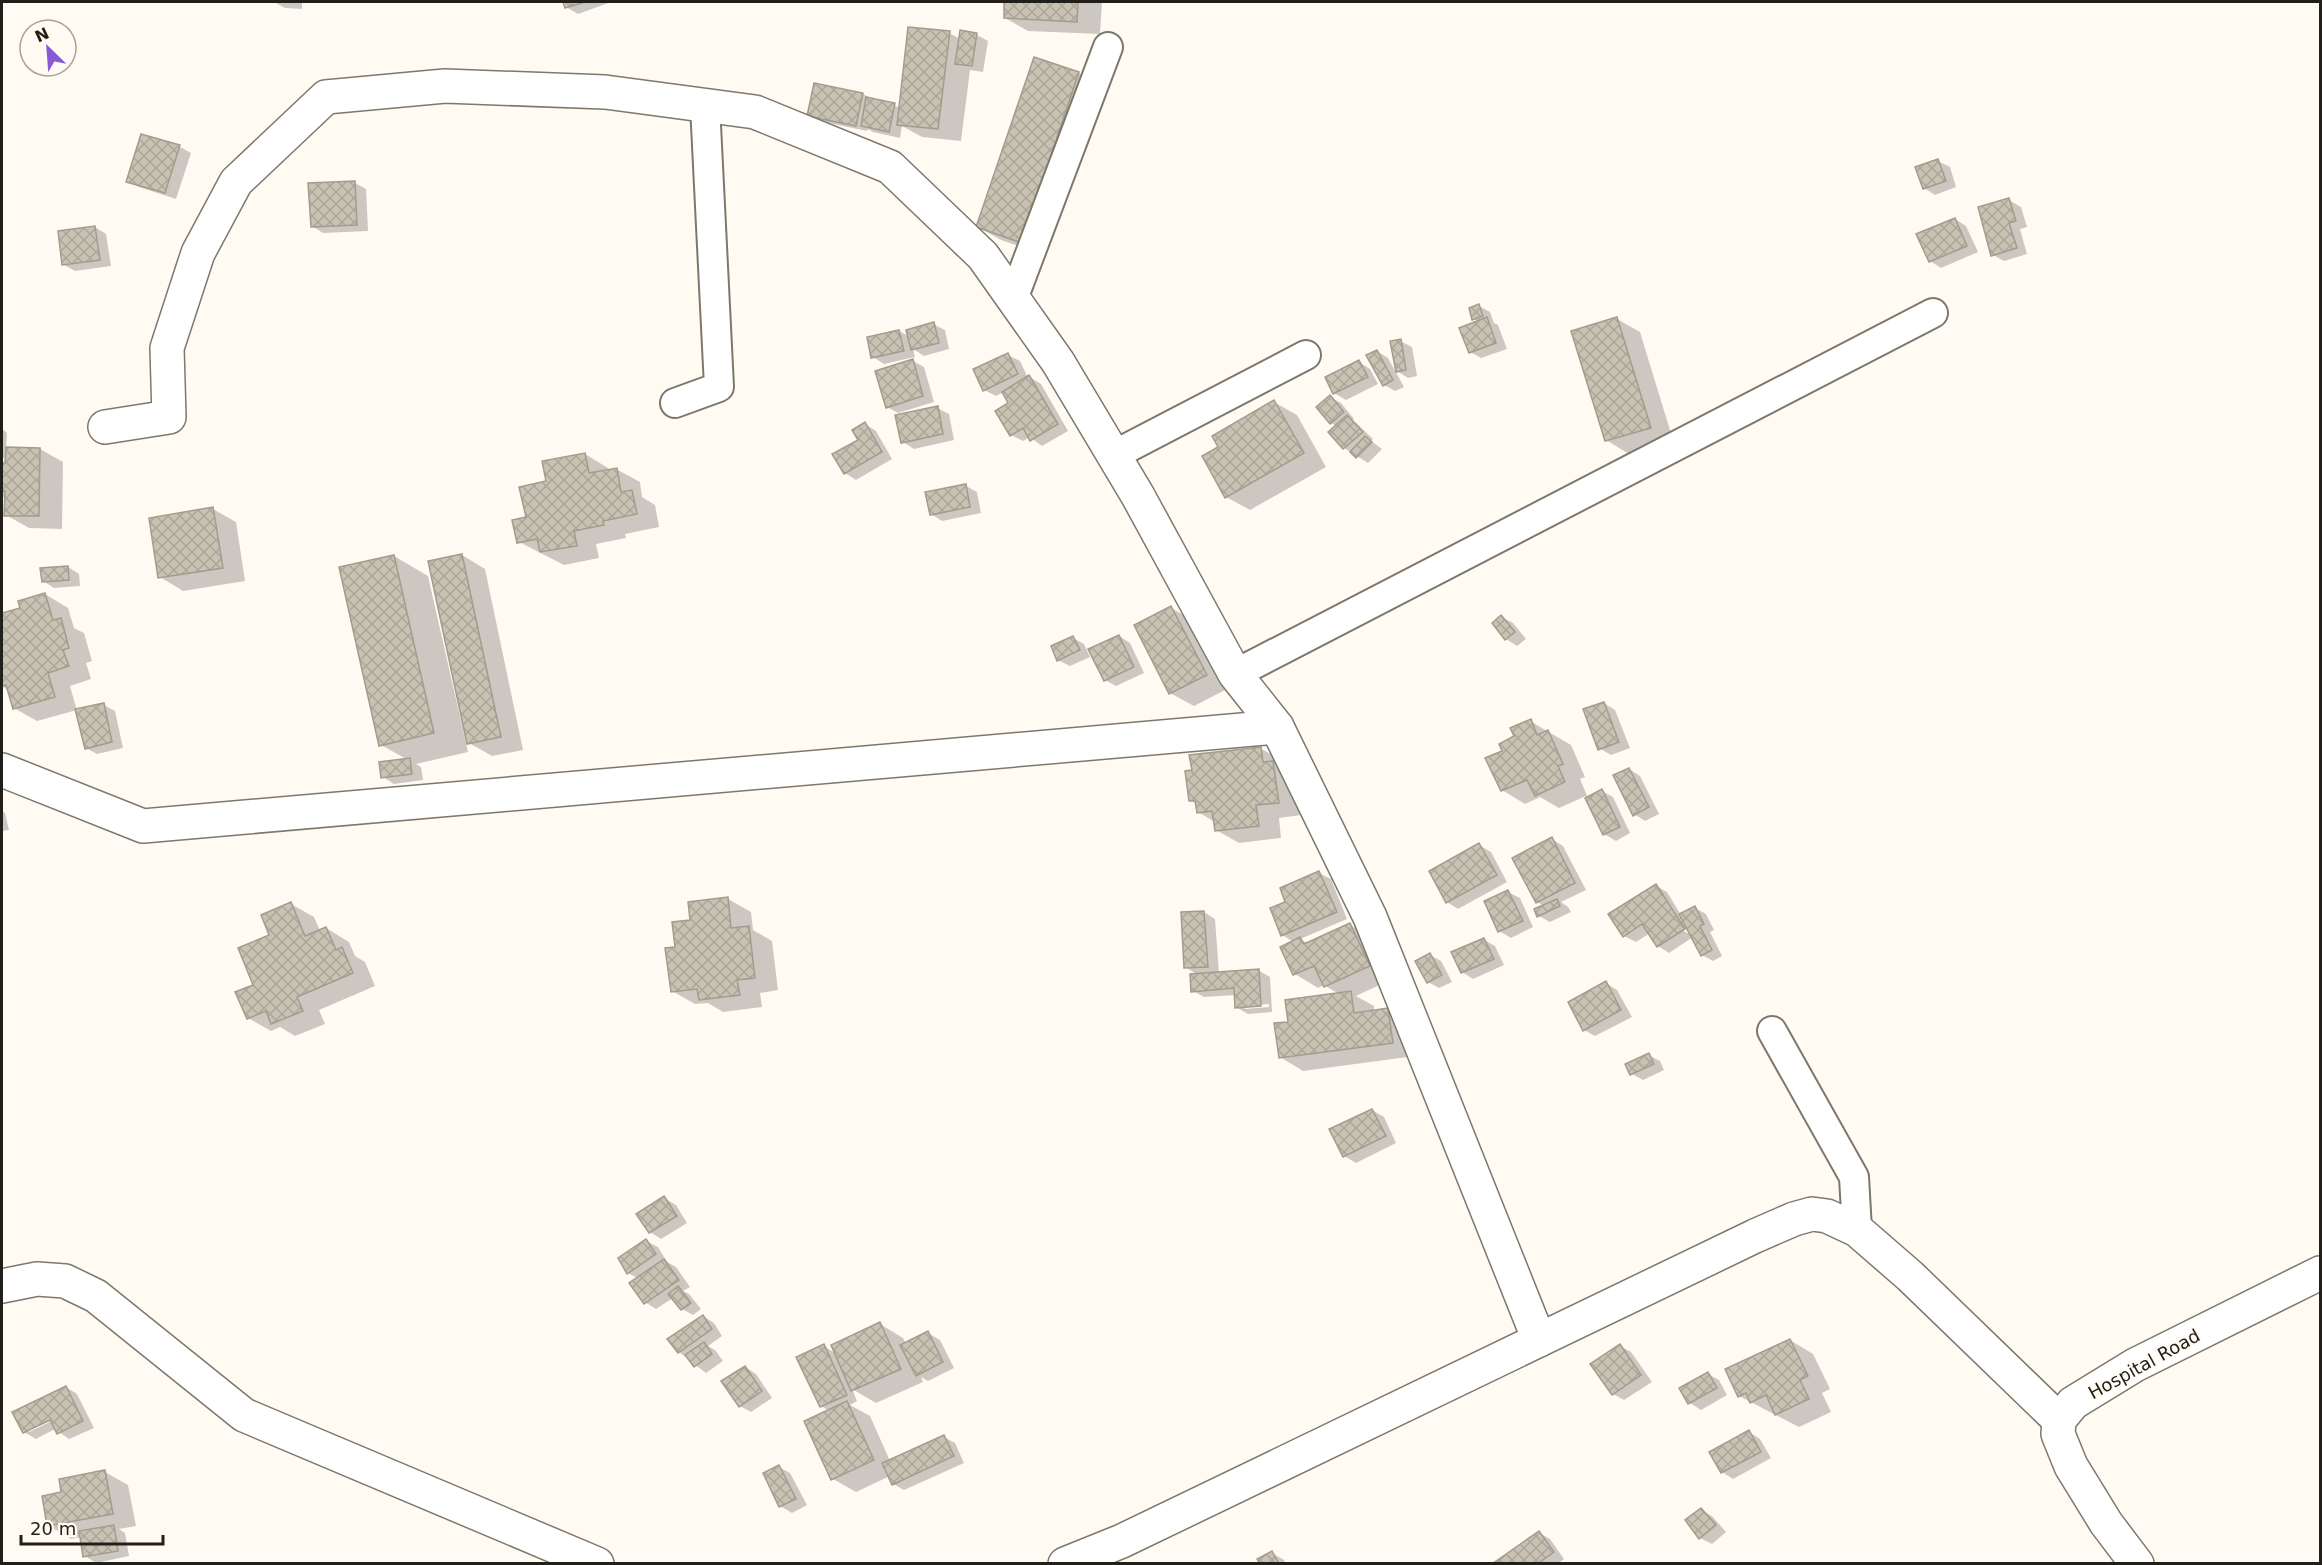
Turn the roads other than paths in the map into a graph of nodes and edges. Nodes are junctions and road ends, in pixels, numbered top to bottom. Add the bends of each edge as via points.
1 (1108, 47) dead end
2 (705, 105) junction
3 (1013, 299) junction
4 (1933, 313) dead end
5 (1306, 355) dead end
6 (675, 403) dead end
7 (105, 427) dead end
8 (1114, 455) junction
9 (1235, 674) junction
10 (1277, 727) junction
11 (2, 770) edge
12 (1772, 1031) dead end
13 (1857, 1230) junction
14 (2320, 1274) edge
15 (2, 1286) edge
16 (1539, 1340) junction
17 (2058, 1420) junction
18 (597, 1563) edge
19 (1065, 1563) edge
20 (2137, 1563) edge

1 - 3 lane
2 - 3 street via 755,111 890,167 983,256
2 - 6 lane via 719,387
2 - 7 street via 605,92 445,86 326,97 236,182 198,253 167,348 169,417
3 - 8 street via 1058,362
4 - 9 lane
5 - 8 lane
8 - 9 street
9 - 10 street
10 - 11 street via 143,826
10 - 16 street via 1370,917
12 - 13 lane via 1854,1177
13 - 16 street via 1827,1216 1812,1214 1794,1219
13 - 17 street
14 - 17 street, Hospital Road via 2135,1365 2073,1403
15 - 18 street via 37,1279 65,1281 96,1296 244,1415
16 - 19 street via 1122,1541
17 - 20 street via 2058,1434 2071,1466 2106,1523

